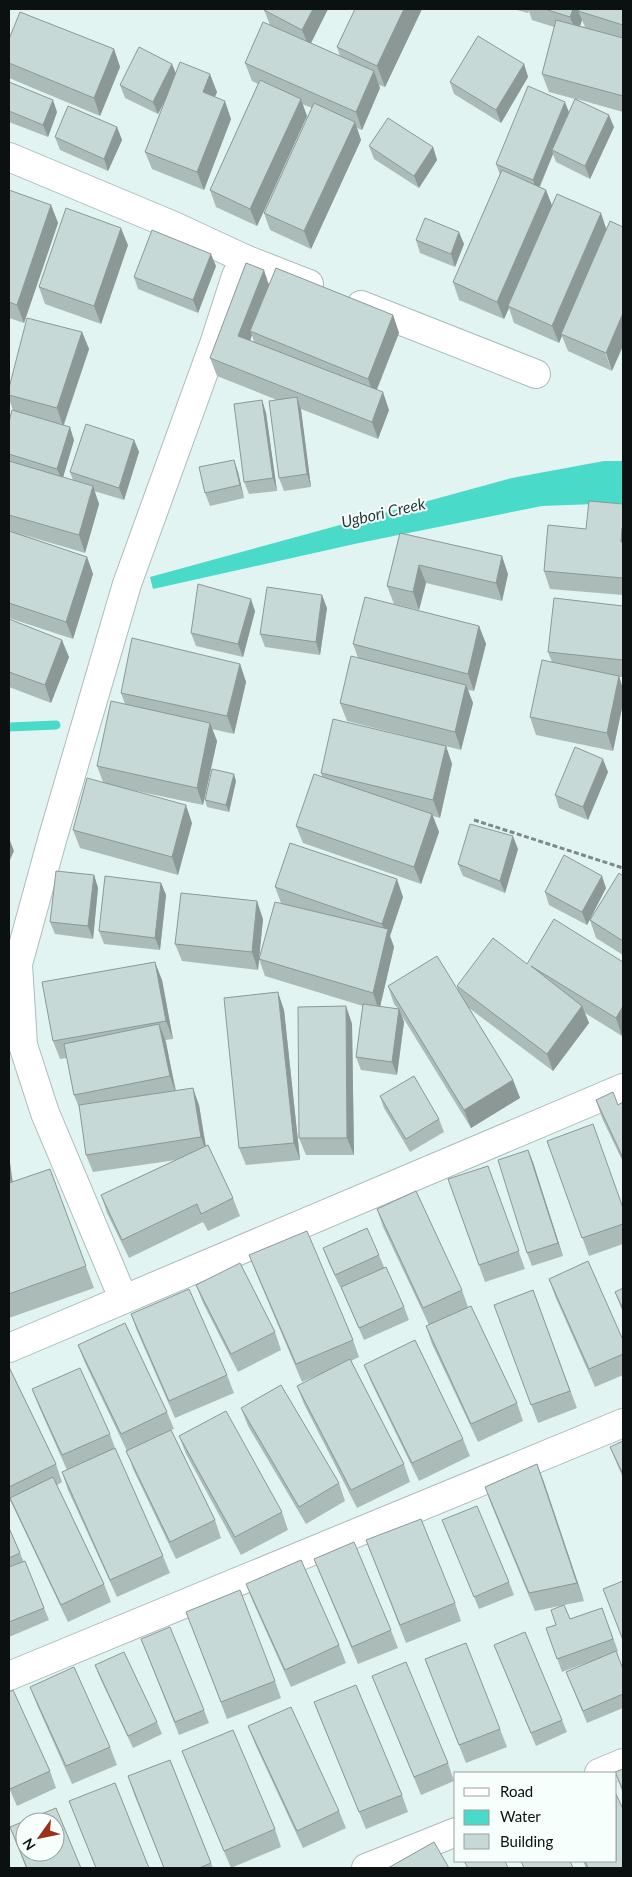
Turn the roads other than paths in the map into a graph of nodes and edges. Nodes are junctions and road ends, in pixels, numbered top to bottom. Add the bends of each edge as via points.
1 (9, 157) edge
2 (245, 259) junction
3 (536, 374) dead end
4 (623, 1088) edge
5 (123, 1298) junction
6 (9, 1348) edge
7 (623, 1423) edge
8 (9, 1676) edge
9 (623, 1763) edge
10 (601, 1772) edge
11 (454, 1833) edge
12 (366, 1868) edge

1 - 2 street
2 - 3 street
2 - 5 street via 236,276 127,584 18,964 23,1044 45,1112
4 - 5 street
5 - 6 street
7 - 8 street
9 - 10 street
11 - 12 street

